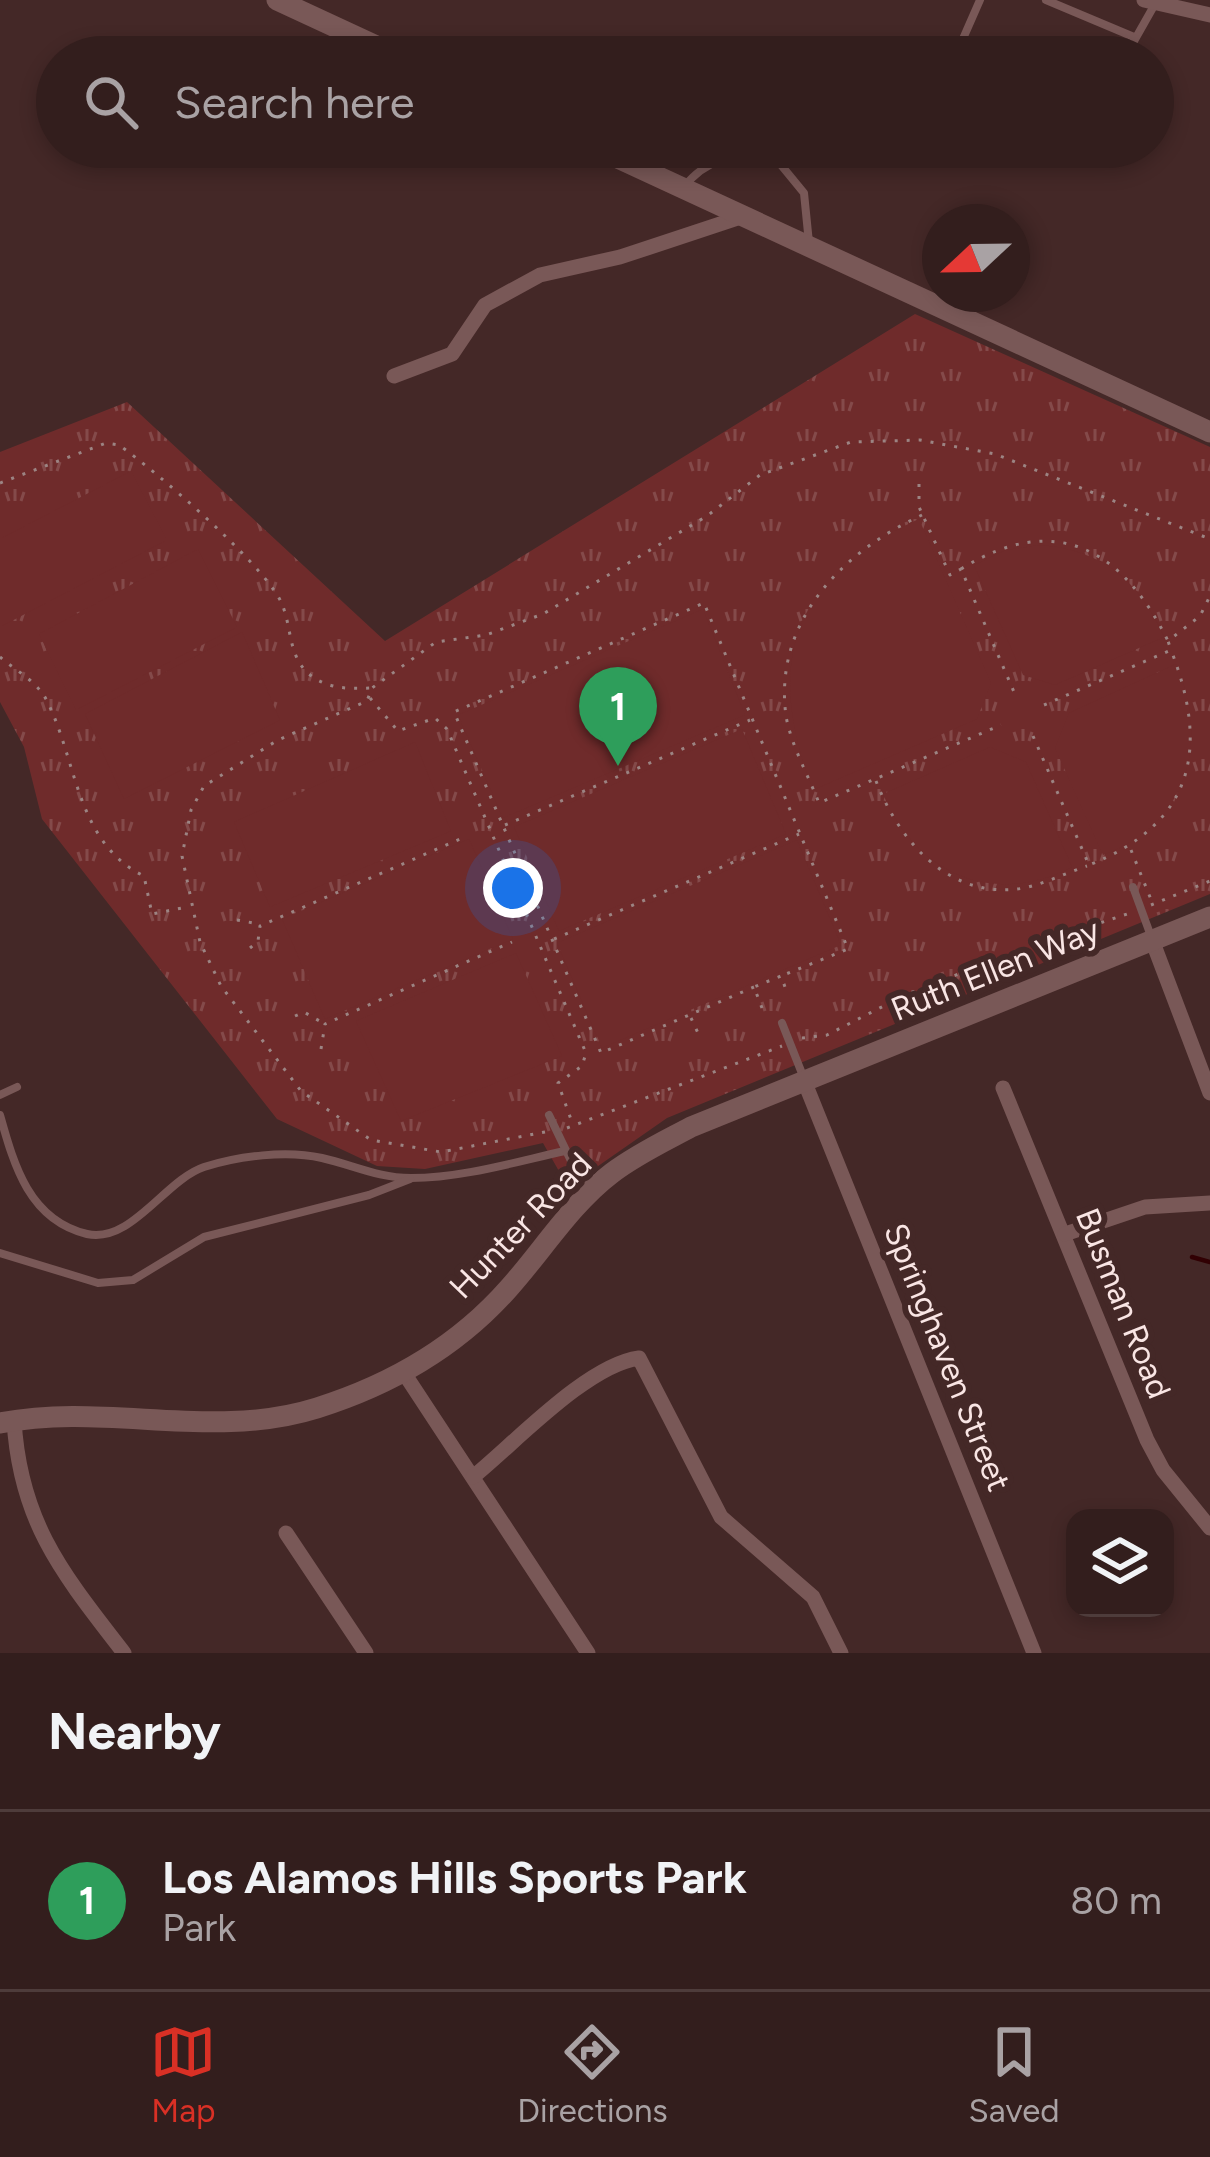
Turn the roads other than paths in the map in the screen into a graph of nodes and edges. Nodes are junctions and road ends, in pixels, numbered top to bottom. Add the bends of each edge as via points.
1 (278, 0) edge
2 (980, 0) edge
3 (1046, 0) edge
4 (1150, 1) edge
5 (1210, 15) edge
6 (355, 36) edge
7 (964, 36) edge
8 (1132, 36) edge
9 (1136, 36) edge
10 (640, 168) edge
11 (699, 168) edge
12 (783, 168) edge
13 (684, 188) junction
14 (744, 216) junction
15 (810, 247) junction
16 (394, 376) dead end
17 (1210, 433) edge
18 (1133, 887) dead end
19 (1210, 917) edge
20 (1152, 940) junction
21 (782, 1023) dead end
22 (805, 1082) junction
23 (17, 1087) dead end
24 (1003, 1088) dead end
25 (1210, 1093) edge
26 (0, 1095) edge
27 (0, 1115) edge
28 (549, 1115) dead end
29 (565, 1151) junction
30 (412, 1178) junction
31 (594, 1189) junction
32 (1210, 1203) edge
33 (1065, 1234) junction
34 (0, 1253) edge
35 (404, 1373) junction
36 (7, 1422) edge
37 (473, 1477) junction
38 (1210, 1528) edge
39 (286, 1533) dead end
40 (117, 1651) edge
41 (365, 1653) edge
42 (588, 1653) edge
43 (842, 1653) edge
44 (1034, 1653) edge

1 - 6 street
2 - 7 lane
3 - 8 lane
4 - 5 street
4 - 9 lane
10 - 13 street
11 - 13 lane
12 - 15 lane via 804,193
13 - 14 street
14 - 15 street
14 - 16 street via 540,275 485,305 452,354
15 - 17 street
18 - 20 lane
19 - 20 street, Ruth Ellen Way
20 - 22 street, Ruth Ellen Way
20 - 25 street
21 - 22 lane
22 - 31 street, Hunter Road via 691,1126
22 - 44 street, Springhaven Street
23 - 26 lane
24 - 33 street, Busman Road
27 - 30 lane via 34,1201 93,1235 115,1231 202,1167 280,1153
28 - 29 lane
29 - 30 lane
29 - 31 lane
30 - 34 lane via 204,1237 133,1280 98,1283
31 - 35 street, Hunter Road via 495,1302
32 - 33 street via 1145,1207
33 - 38 street, Busman Road via 1147,1440
35 - 36 street, Hunter Road via 264,1420 202,1426 75,1414
35 - 37 street
36 - 40 street via 43,1541
37 - 42 street
37 - 43 street via 605,1370 639,1358 721,1517 813,1597
39 - 41 street

